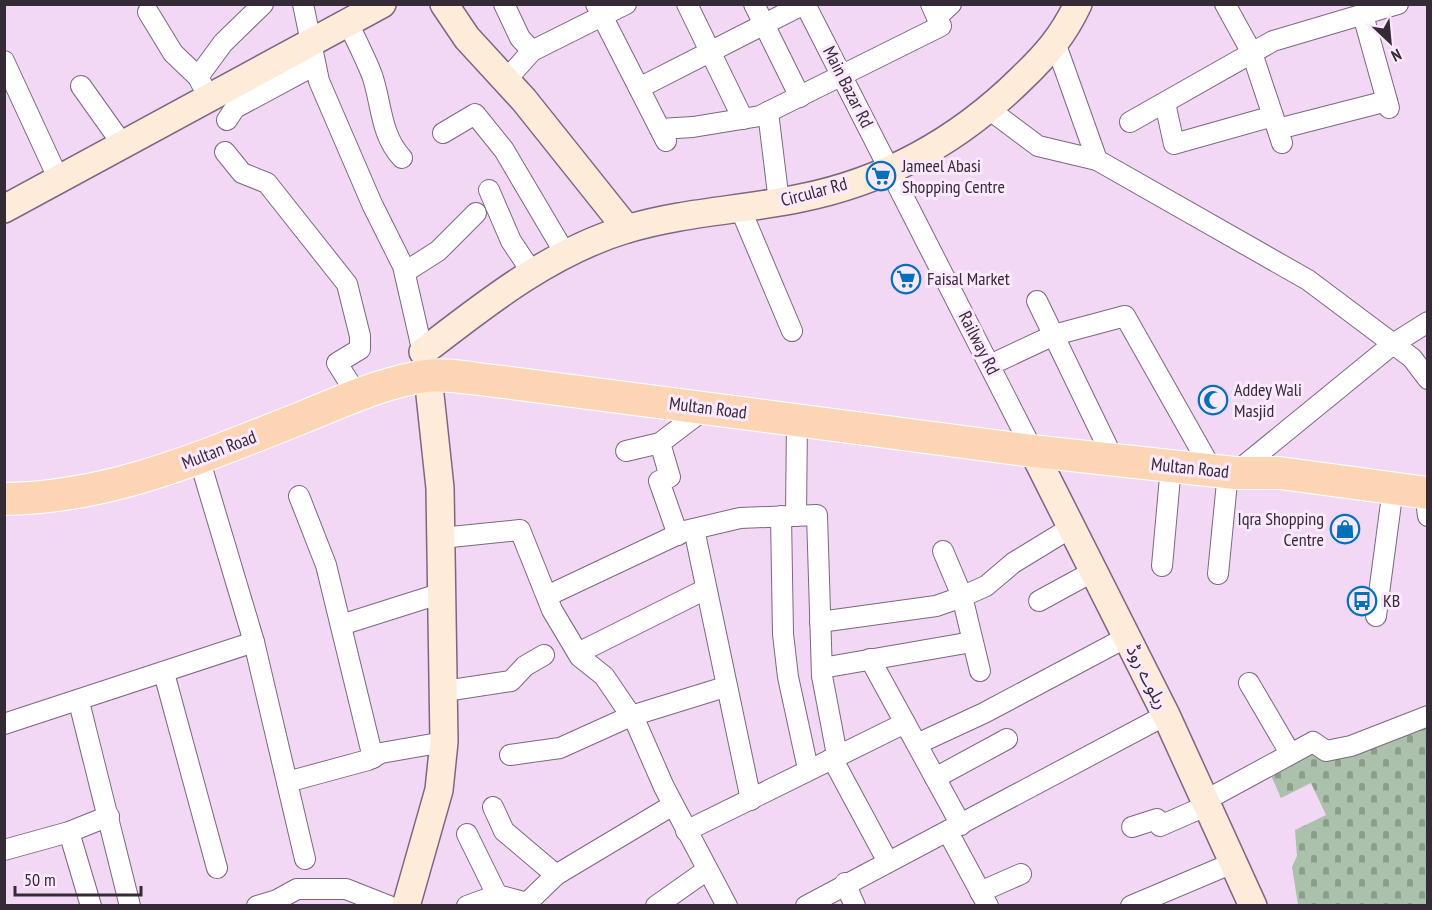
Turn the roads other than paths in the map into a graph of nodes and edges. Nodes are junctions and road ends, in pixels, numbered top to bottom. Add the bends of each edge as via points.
1 (263, 4) edge
2 (303, 4) edge
3 (444, 4) edge
4 (504, 4) edge
5 (626, 4) edge
6 (687, 4) edge
7 (754, 4) edge
8 (805, 4) edge
9 (1078, 4) edge
10 (1225, 4) edge
11 (1398, 4) edge
12 (939, 9) edge
13 (366, 11) edge
14 (599, 11) edge
15 (148, 12) dead end
16 (1364, 15) junction
17 (764, 25) junction
18 (1056, 45) junction
19 (532, 51) junction
20 (712, 52) junction
21 (1252, 53) junction
22 (312, 54) junction
23 (4, 61) edge
24 (843, 77) junction
25 (506, 80) junction
26 (81, 86) dead end
27 (204, 88) junction
28 (639, 88) junction
29 (800, 97) junction
30 (1165, 103) junction
31 (990, 110) junction
32 (768, 112) junction
33 (744, 119) junction
34 (227, 120) dead end
35 (1130, 122) dead end
36 (1278, 129) junction
37 (443, 133) dead end
38 (123, 145) junction
39 (225, 152) dead end
40 (402, 158) dead end
41 (1097, 160) junction
42 (891, 170) junction
43 (59, 180) junction
44 (489, 190) dead end
45 (779, 202) junction
46 (740, 208) junction
47 (4, 209) edge
48 (476, 213) dead end
49 (627, 229) junction
50 (566, 255) junction
51 (405, 272) junction
52 (533, 274) junction
53 (1037, 301) dead end
54 (1428, 322) edge
55 (792, 331) dead end
56 (1054, 335) junction
57 (1393, 344) junction
58 (425, 364) junction
59 (990, 365) junction
60 (1428, 379) edge
61 (357, 395) junction
62 (706, 408) junction
63 (797, 419) junction
64 (660, 443) junction
65 (626, 451) dead end
66 (1034, 451) junction
67 (199, 458) junction
68 (1114, 460) junction
69 (1171, 466) junction
70 (1225, 472) junction
71 (1392, 488) junction
72 (299, 496) dead end
73 (4, 499) edge
74 (1427, 501) edge
75 (789, 516) junction
76 (1071, 527) junction
77 (686, 532) junction
78 (441, 538) junction
79 (942, 551) dead end
80 (1162, 566) dead end
81 (1094, 571) junction
82 (1218, 574) dead end
83 (706, 590) junction
84 (442, 593) junction
85 (547, 596) junction
86 (962, 596) junction
87 (1039, 601) dead end
88 (1376, 616) dead end
89 (820, 622) junction
90 (341, 625) junction
91 (1127, 637) junction
92 (254, 642) junction
93 (972, 642) junction
94 (578, 652) junction
95 (544, 655) dead end
96 (870, 659) junction
97 (822, 668) junction
98 (980, 671) dead end
99 (164, 673) junction
100 (1249, 682) dead end
101 (725, 687) junction
102 (445, 691) junction
103 (79, 702) junction
104 (1166, 715) junction
105 (631, 716) junction
106 (1428, 716) edge
107 (905, 723) junction
108 (4, 724) edge
109 (1007, 740) dead end
110 (444, 742) junction
111 (917, 744) junction
112 (1290, 753) junction
113 (510, 755) dead end
114 (834, 756) junction
115 (373, 758) junction
116 (808, 769) junction
117 (935, 778) junction
118 (287, 782) junction
119 (751, 800) junction
120 (1207, 802) junction
121 (673, 805) junction
122 (492, 807) dead end
123 (109, 816) junction
124 (1132, 827) dead end
125 (954, 828) junction
126 (686, 831) junction
127 (69, 832) junction
128 (467, 834) dead end
129 (4, 850) edge
130 (305, 859) dead end
131 (888, 862) junction
132 (1235, 862) junction
133 (216, 868) dead end
134 (707, 870) junction
135 (1021, 874) dead end
136 (556, 875) junction
137 (845, 883) junction
138 (496, 895) junction
139 (984, 899) edge
140 (91, 906) edge
141 (130, 906) edge
142 (256, 906) edge
143 (389, 906) edge
144 (406, 906) edge
145 (466, 906) edge
146 (656, 906) edge
147 (727, 906) edge
148 (806, 906) edge
149 (855, 906) edge
150 (1131, 906) edge
151 (1253, 906) edge

1 - 27 street via 223,43
2 - 22 street
3 - 25 street via 467,38
4 - 19 street via 520,38
5 - 14 street
6 - 20 street
7 - 17 street
8 - 17 street
8 - 24 street, Main Bazar Rd
9 - 18 street, Circular Rd
10 - 21 street
11 - 16 street
12 - 24 street via 941,26
13 - 22 street
13 - 40 street via 371,73 383,128
14 - 19 street
14 - 28 street
15 - 27 street via 173,53
16 - 21 street via 1273,41
16 - 36 street via 1388,105
17 - 20 street
17 - 29 street
18 - 31 street, Circular Rd
18 - 41 street
19 - 25 street
20 - 28 street
20 - 33 street
21 - 30 street
21 - 36 street
22 - 27 street
22 - 34 street via 235,108
22 - 51 street via 319,81
23 - 43 street
24 - 29 street
24 - 42 street, Main Bazar Rd
25 - 49 street
26 - 38 street
27 - 38 street
28 - 33 street via 663,136
29 - 32 street
30 - 35 street
30 - 36 street via 1174,144
31 - 41 street via 1038,146
31 - 42 street, Circular Rd via 930,151
32 - 33 street
32 - 45 street
37 - 50 street via 474,114 504,150
38 - 43 street
39 - 61 street via 243,173 267,183 347,284 360,349 337,363
41 - 57 street via 1308,280
42 - 45 street, Circular Rd via 804,198
42 - 59 street, Railway Rd
43 - 47 street
44 - 52 street via 511,241
45 - 46 street, Circular Rd
46 - 49 street, Circular Rd
46 - 55 street
48 - 51 street via 438,251
49 - 50 street, Circular Rd
50 - 52 street, Circular Rd
51 - 58 street
52 - 58 street, Circular Rd via 502,291
53 - 56 street
54 - 57 street
56 - 59 street
56 - 68 street
56 - 70 street via 1125,316
57 - 60 street via 1412,358
57 - 70 street
58 - 61 main road, Multan Road
58 - 62 main road, Multan Road via 504,382
58 - 78 street via 440,488
59 - 66 street, Railway Rd
61 - 67 main road, Multan Road
62 - 63 main road, Multan Road
62 - 64 street
63 - 66 main road, Multan Road
63 - 75 street
64 - 65 street
64 - 77 street via 670,477 659,481
66 - 68 main road, Multan Road
66 - 76 street, ریلوے روڈ
67 - 73 main road, Multan Road via 125,484
67 - 92 street
68 - 69 main road, Multan Road
69 - 70 main road, Multan Road
69 - 80 street
70 - 71 main road, Multan Road via 1280,473
70 - 82 street
71 - 74 main road, Multan Road
71 - 88 street
72 - 90 street via 326,566
75 - 77 street via 740,518
75 - 89 street via 817,515
75 - 116 street via 783,634
76 - 81 street, ریلوے روڈ
76 - 86 street via 1013,563 986,586
77 - 83 street
77 - 85 street
78 - 84 street
78 - 85 street via 520,530
79 - 86 street
81 - 87 street
81 - 91 street, ریلوے روڈ
83 - 94 street
83 - 101 street
84 - 90 street
84 - 102 street
85 - 94 street
86 - 89 street via 936,606
86 - 93 street
89 - 97 street
90 - 115 street
91 - 104 street, ریلوے روڈ
91 - 111 street
92 - 99 street
92 - 118 street
93 - 96 street
93 - 98 street
94 - 105 street via 604,676
95 - 102 street via 525,666 511,681
96 - 97 street
96 - 107 street
97 - 114 street
99 - 103 street
99 - 133 street
100 - 112 street
101 - 105 street
101 - 119 street
102 - 110 street
103 - 108 street
103 - 123 street
104 - 120 street, ریلوے روڈ
104 - 125 street
105 - 113 street via 560,748
105 - 121 street
106 - 112 street via 1351,746 1326,751 1313,742
107 - 111 street
107 - 114 street
109 - 117 street
110 - 115 street via 381,753
110 - 144 street via 440,790
111 - 117 street
112 - 120 street
114 - 116 street
114 - 131 street
115 - 118 street
116 - 119 street
117 - 125 street
118 - 130 street
119 - 126 street
120 - 124 street via 1160,826 1157,819
120 - 132 street, ریلوے روڈ
121 - 126 street
121 - 136 street
122 - 136 street via 504,831
123 - 127 street
123 - 141 street
125 - 131 street
125 - 139 street
126 - 134 street
127 - 129 street
127 - 140 street
128 - 138 street
131 - 137 street
132 - 150 street
132 - 151 street, ریلوے روڈ
134 - 146 street
134 - 147 street
135 - 139 street
136 - 138 street via 527,903
137 - 148 street
137 - 149 street
138 - 145 street
142 - 143 street via 297,889 346,889

